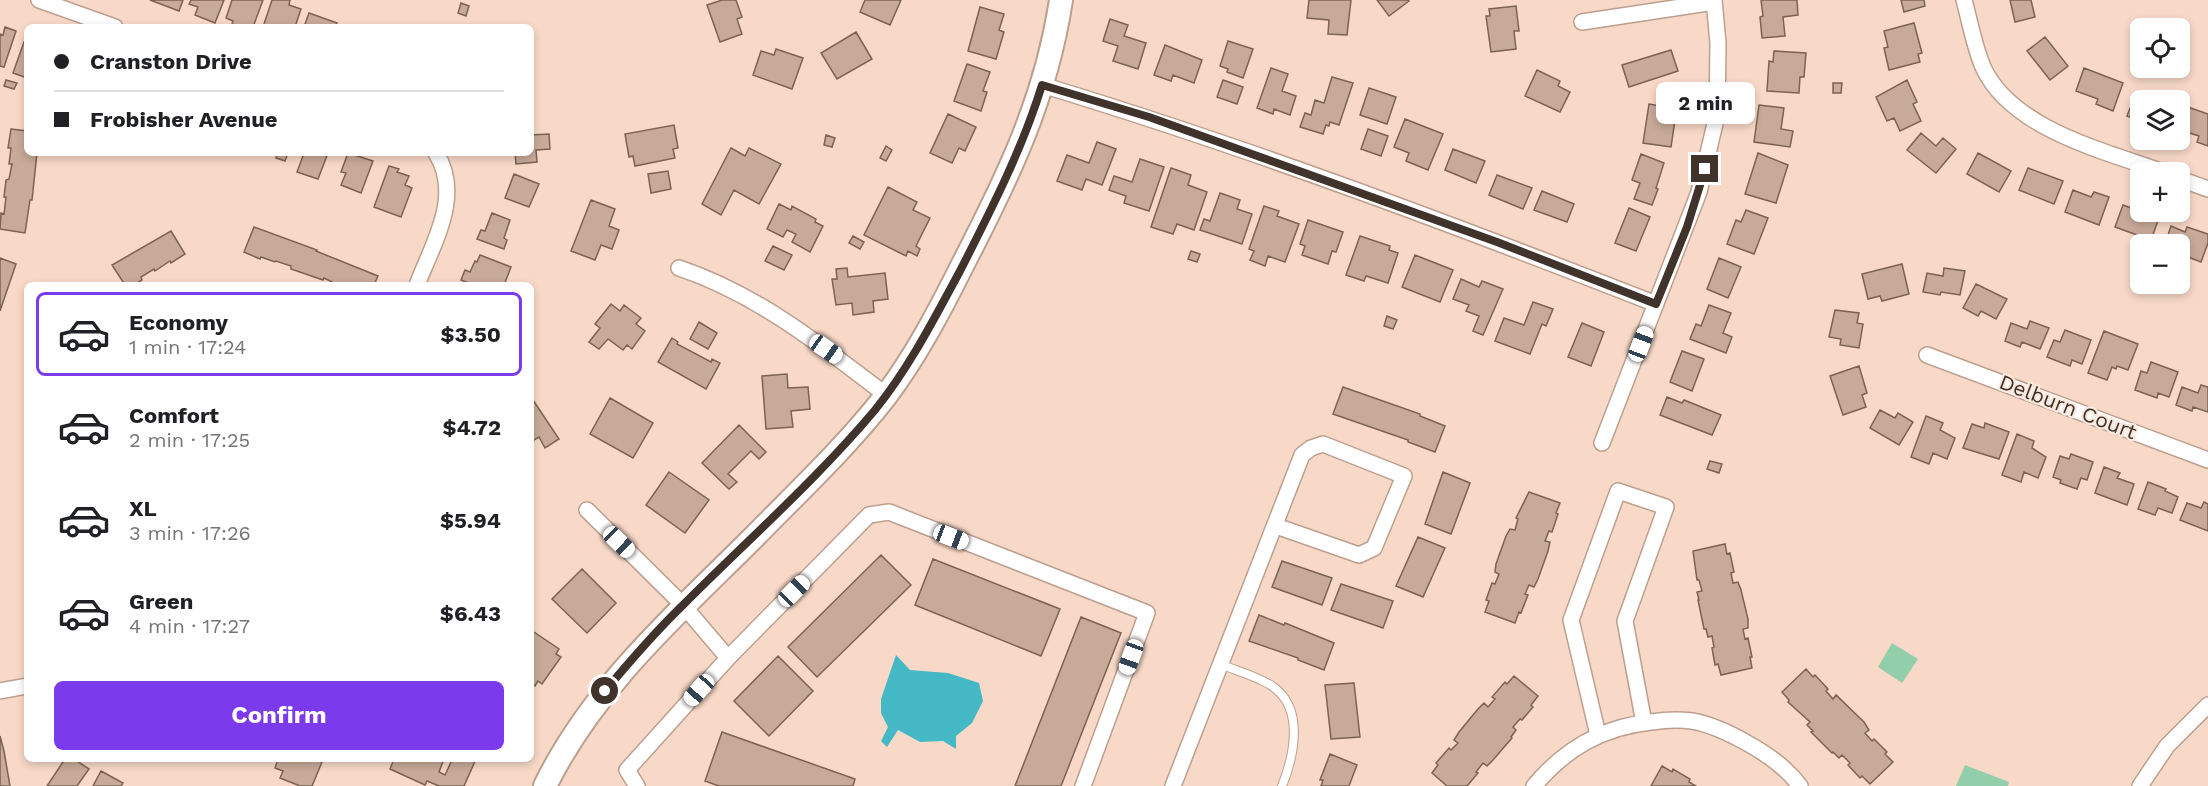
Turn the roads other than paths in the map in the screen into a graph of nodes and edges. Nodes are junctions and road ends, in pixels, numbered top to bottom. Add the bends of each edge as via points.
1 (39, 0) edge
2 (1061, 0) edge
3 (1964, 0) edge
4 (1714, 1) edge
5 (1582, 22) dead end
6 (107, 24) edge
7 (1042, 85) junction
8 (438, 157) edge
9 (2137, 162) edge
10 (2190, 183) edge
11 (2208, 189) edge
12 (679, 268) dead end
13 (418, 282) edge
14 (1656, 304) junction
15 (1927, 355) dead end
16 (886, 395) junction
17 (1602, 443) dead end
18 (2208, 460) edge
19 (586, 510) dead end
20 (1276, 526) junction
21 (683, 605) junction
22 (728, 658) junction
23 (1220, 664) junction
24 (24, 687) edge
25 (0, 691) edge
26 (2208, 705) edge
27 (1644, 723) junction
28 (1598, 735) junction
29 (545, 786) edge
30 (637, 786) edge
31 (1083, 786) edge
32 (1173, 786) edge
33 (1282, 786) edge
34 (1534, 786) edge
35 (1800, 786) edge
36 (2140, 786) edge

1 - 6 street
2 - 7 street
3 - 9 street via 1984,68 2010,102 2044,127
4 - 5 street
4 - 14 street via 1718,86 1711,146 1700,192
7 - 14 street via 1149,117 1497,242
7 - 16 street via 1013,164 979,234 924,337
8 - 13 street via 447,176 445,210
10 - 11 street
12 - 16 street via 781,317
14 - 17 street
15 - 18 street, Delburn Court
16 - 21 street via 832,457
19 - 21 street
20 - 20 street via 1302,455 1311,448 1323,444 1404,476 1374,548 1359,555
20 - 23 street
21 - 22 street
21 - 29 street via 605,691 572,737
22 - 30 street via 627,770
22 - 31 street via 869,515 889,512 1147,613
23 - 32 street
23 - 33 lane via 1272,686 1283,696 1290,710 1293,743
24 - 25 street
26 - 36 street via 2167,746
27 - 28 street
27 - 28 street via 1625,621 1666,507 1618,491 1571,620
27 - 35 street via 1692,721 1738,738 1778,763
28 - 34 street via 1566,754

